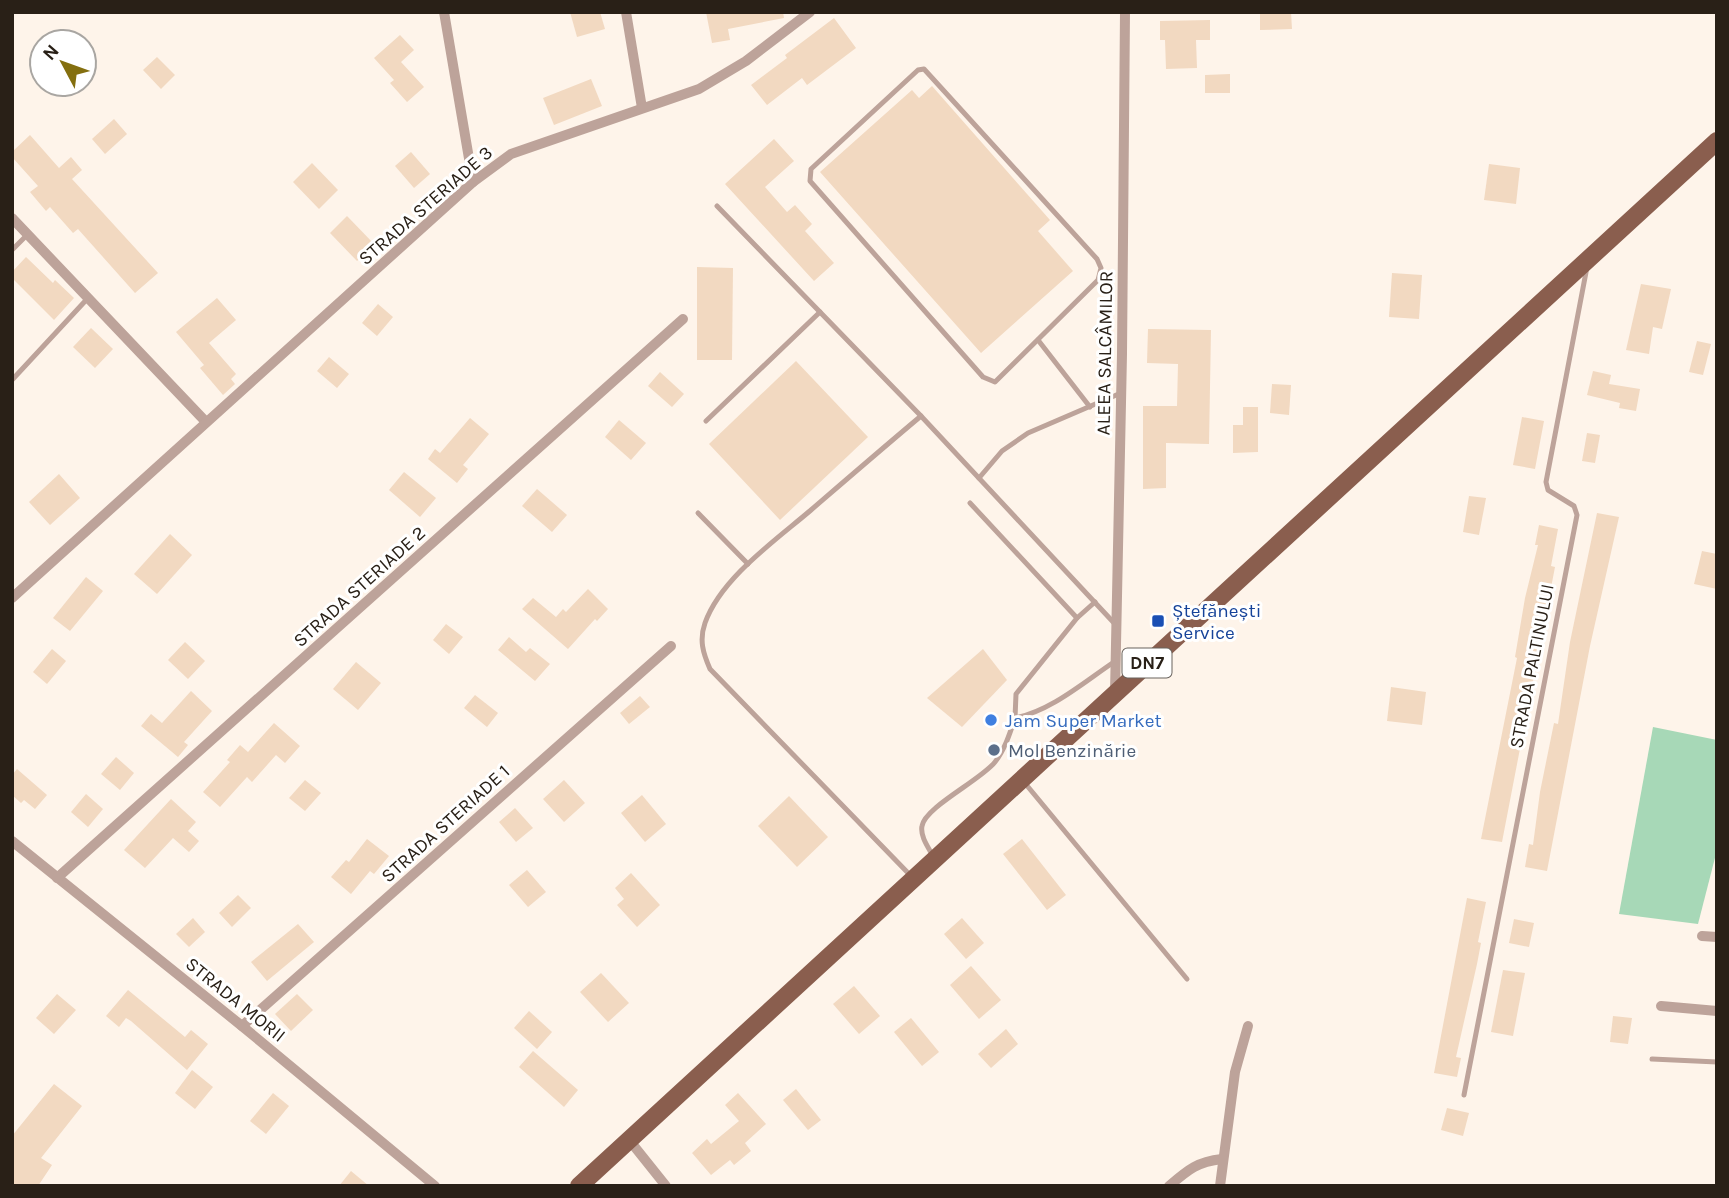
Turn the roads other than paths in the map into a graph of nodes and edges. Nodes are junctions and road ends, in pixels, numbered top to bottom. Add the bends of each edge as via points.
1 (444, 12) edge
2 (626, 12) edge
3 (810, 12) edge
4 (1125, 12) edge
5 (642, 108) junction
6 (1717, 141) edge
7 (473, 181) junction
8 (718, 206) dead end
9 (12, 218) edge
10 (28, 234) junction
11 (12, 250) edge
12 (1588, 259) junction
13 (88, 298) junction
14 (820, 312) junction
15 (683, 319) dead end
16 (1038, 340) junction
17 (12, 380) edge
18 (1121, 393) junction
19 (1090, 407) junction
20 (920, 416) junction
21 (706, 421) dead end
22 (206, 422) junction
23 (978, 478) junction
24 (970, 503) dead end
25 (698, 513) dead end
26 (748, 564) junction
27 (12, 598) edge
28 (1095, 602) junction
29 (1077, 618) junction
30 (1117, 626) junction
31 (671, 646) dead end
32 (1116, 662) junction
33 (1115, 693) junction
34 (1015, 718) junction
35 (1021, 779) junction
36 (12, 841) edge
37 (934, 859) junction
38 (57, 877) junction
39 (913, 878) junction
40 (1702, 936) dead end
41 (1717, 937) edge
42 (1187, 979) dead end
43 (1661, 1006) dead end
44 (1717, 1011) edge
45 (242, 1026) junction
46 (1248, 1026) dead end
47 (1652, 1059) dead end
48 (1717, 1062) edge
49 (1464, 1095) dead end
50 (630, 1141) junction
51 (1222, 1159) junction
52 (435, 1186) edge
53 (579, 1186) edge
54 (666, 1186) edge
55 (1170, 1186) edge
56 (1220, 1186) edge

1 - 7 street
2 - 5 street
3 - 5 street, STRADA STERIADE 3 via 717,80
4 - 18 street, ALEEA SALCÂMILOR
5 - 7 street, STRADA STERIADE 3 via 511,154
6 - 12 main road, DN7
7 - 22 street, STRADA STERIADE 3
8 - 14 lane
9 - 10 street
10 - 11 lane
10 - 13 street
12 - 33 main road, DN7
12 - 49 lane, STRADA PALTINULUI via 1546,482 1548,490 1574,506 1577,515
13 - 17 lane
13 - 22 street
14 - 20 lane
14 - 21 lane
15 - 38 street, STRADA STERIADE 2
16 - 16 lane via 995,382 983,377 810,181 811,169 918,70 927,71 1097,259 1101,268 1098,280
16 - 19 lane
18 - 19 lane
18 - 30 street, ALEEA SALCÂMILOR
19 - 23 lane via 1028,433 1002,451
20 - 23 lane
20 - 26 lane
22 - 27 street, STRADA STERIADE 3
23 - 28 lane
24 - 29 lane
25 - 26 lane
26 - 39 lane via 720,594 705,622 702,639 710,669
28 - 29 lane
28 - 30 lane
29 - 34 lane via 1016,694
30 - 32 street, ALEEA SALCÂMILOR
31 - 45 street, STRADA STERIADE 1
32 - 33 street, ALEEA SALCÂMILOR
32 - 34 lane via 1048,706
33 - 35 main road, DN7
34 - 37 lane via 994,763 932,810 922,824
35 - 37 main road, DN7
35 - 42 lane
36 - 38 street, STRADA MORII
37 - 39 main road, DN7
38 - 45 street, STRADA MORII
39 - 50 main road, DN7
40 - 41 street
43 - 44 street
45 - 52 street, STRADA MORII
46 - 51 street
47 - 48 lane
50 - 53 main road, DN7
50 - 54 street
51 - 55 street via 1203,1161
51 - 56 street

